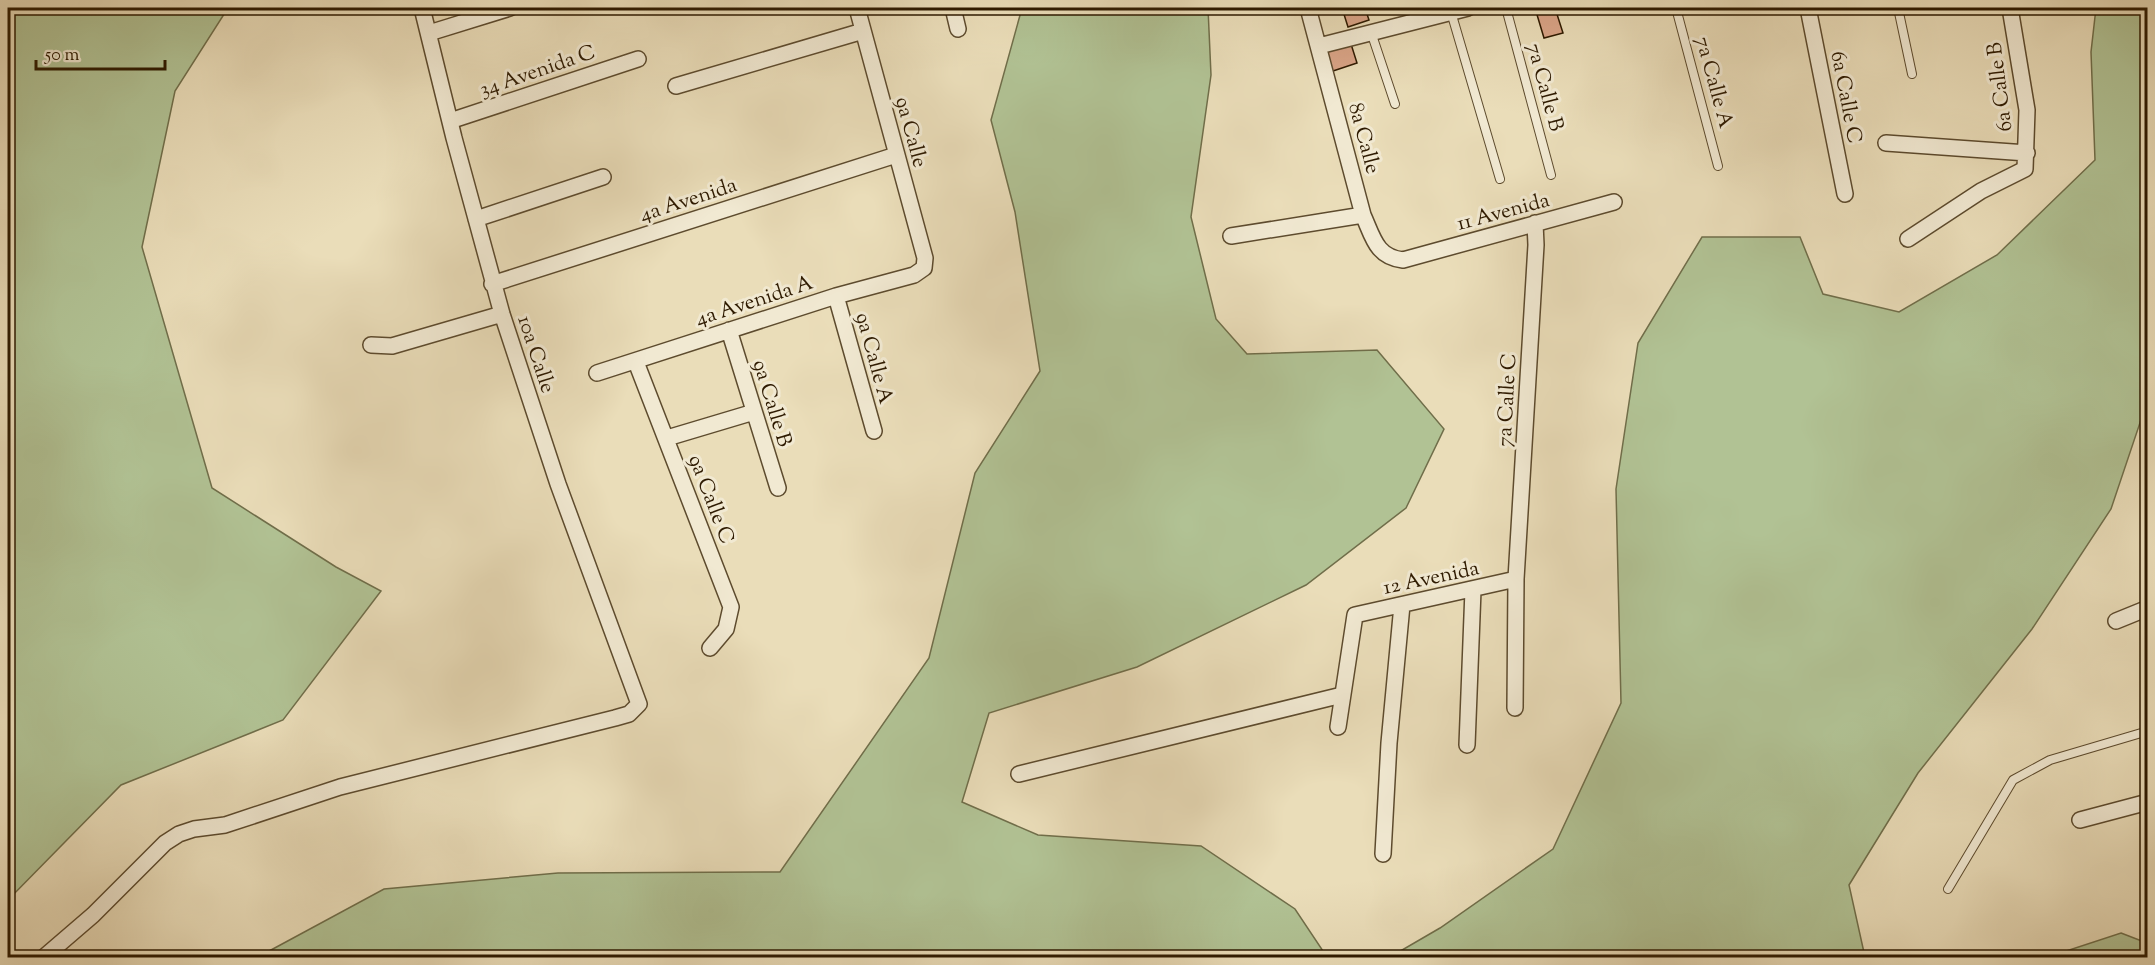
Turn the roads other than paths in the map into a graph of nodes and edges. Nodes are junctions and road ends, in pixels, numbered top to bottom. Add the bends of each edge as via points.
1 (422, 8) edge
2 (510, 8) edge
3 (857, 8) edge
4 (953, 8) edge
5 (1308, 8) edge
6 (1468, 8) edge
7 (1506, 8) edge
8 (1676, 8) edge
9 (1808, 8) edge
10 (1898, 8) edge
11 (2010, 8) edge
12 (1451, 12) junction
13 (958, 29) dead end
14 (863, 31) junction
15 (1371, 32) junction
16 (429, 33) junction
17 (1319, 46) junction
18 (638, 59) dead end
19 (1912, 74) dead end
20 (676, 86) dead end
21 (1395, 104) dead end
22 (450, 121) junction
23 (1886, 143) dead end
24 (2027, 153) junction
25 (896, 155) junction
26 (1718, 166) dead end
27 (1551, 175) dead end
28 (603, 177) dead end
29 (1500, 179) dead end
30 (1845, 194) dead end
31 (1614, 202) dead end
32 (1363, 215) junction
33 (476, 219) junction
34 (1535, 223) junction
35 (1231, 236) dead end
36 (1908, 238) dead end
37 (1403, 260) joint
38 (924, 268) joint
39 (492, 284) junction
40 (836, 296) junction
41 (502, 314) junction
42 (729, 330) junction
43 (371, 345) dead end
44 (636, 362) junction
45 (597, 374) dead end
46 (754, 411) junction
47 (873, 431) dead end
48 (667, 438) junction
49 (778, 488) dead end
50 (1516, 579) junction
51 (1473, 590) junction
52 (1402, 605) junction
53 (2148, 608) edge
54 (2116, 621) dead end
55 (710, 648) dead end
56 (1342, 695) junction
57 (1515, 708) dead end
58 (1338, 727) dead end
59 (2148, 730) edge
60 (1467, 745) dead end
61 (1019, 774) dead end
62 (2148, 802) edge
63 (2080, 820) dead end
64 (1383, 854) dead end
65 (1948, 889) dead end
66 (43, 957) edge

1 - 16 street, 10a Calle
2 - 16 street
3 - 14 street, 9a Calle
4 - 13 street
5 - 17 street, 8a Calle
6 - 12 street
7 - 27 lane, 7a Calle B
8 - 26 lane, 7a Calle A
9 - 30 street, 6a Calle C
10 - 19 lane
11 - 24 street, 6a Calle B via 2027,110
12 - 15 street
12 - 29 lane
14 - 20 street
14 - 25 street, 9a Calle
15 - 17 street
15 - 21 lane
16 - 22 street, 10a Calle
17 - 32 street, 8a Calle
18 - 22 street, 34 Avenida C
22 - 33 street, 10a Calle
23 - 24 street
24 - 36 street, 6a Calle B via 2025,168
25 - 38 street, 9a Calle via 925,258
25 - 39 street, 4a Avenida
28 - 33 street
31 - 34 street, 11 Avenida
32 - 35 street
32 - 37 street, 8a Calle via 1377,246 1390,258
33 - 39 street, 10a Calle
34 - 37 street, 11 Avenida
34 - 50 street, 7a Calle C
38 - 40 street, 4a Avenida A via 914,275
39 - 41 street, 10a Calle
40 - 42 street, 4a Avenida A
40 - 47 street, 9a Calle A
41 - 43 street via 392,346
41 - 66 street, 10a Calle via 558,484 639,704 629,714 615,718 339,788 225,825 179,834
42 - 44 street, 4a Avenida A
42 - 46 street, 9a Calle B
44 - 45 street, 4a Avenida A
44 - 48 street, 9a Calle C
46 - 48 street
46 - 49 street, 9a Calle B
48 - 55 street, 9a Calle C via 731,607 726,629
50 - 51 street, 12 Avenida
50 - 57 street, 7a Calle C
51 - 52 street, 12 Avenida
51 - 60 street
52 - 56 street, 12 Avenida via 1355,615
52 - 64 street
53 - 54 street
56 - 58 street
56 - 61 street
59 - 65 lane via 2050,760 2013,780
62 - 63 street

